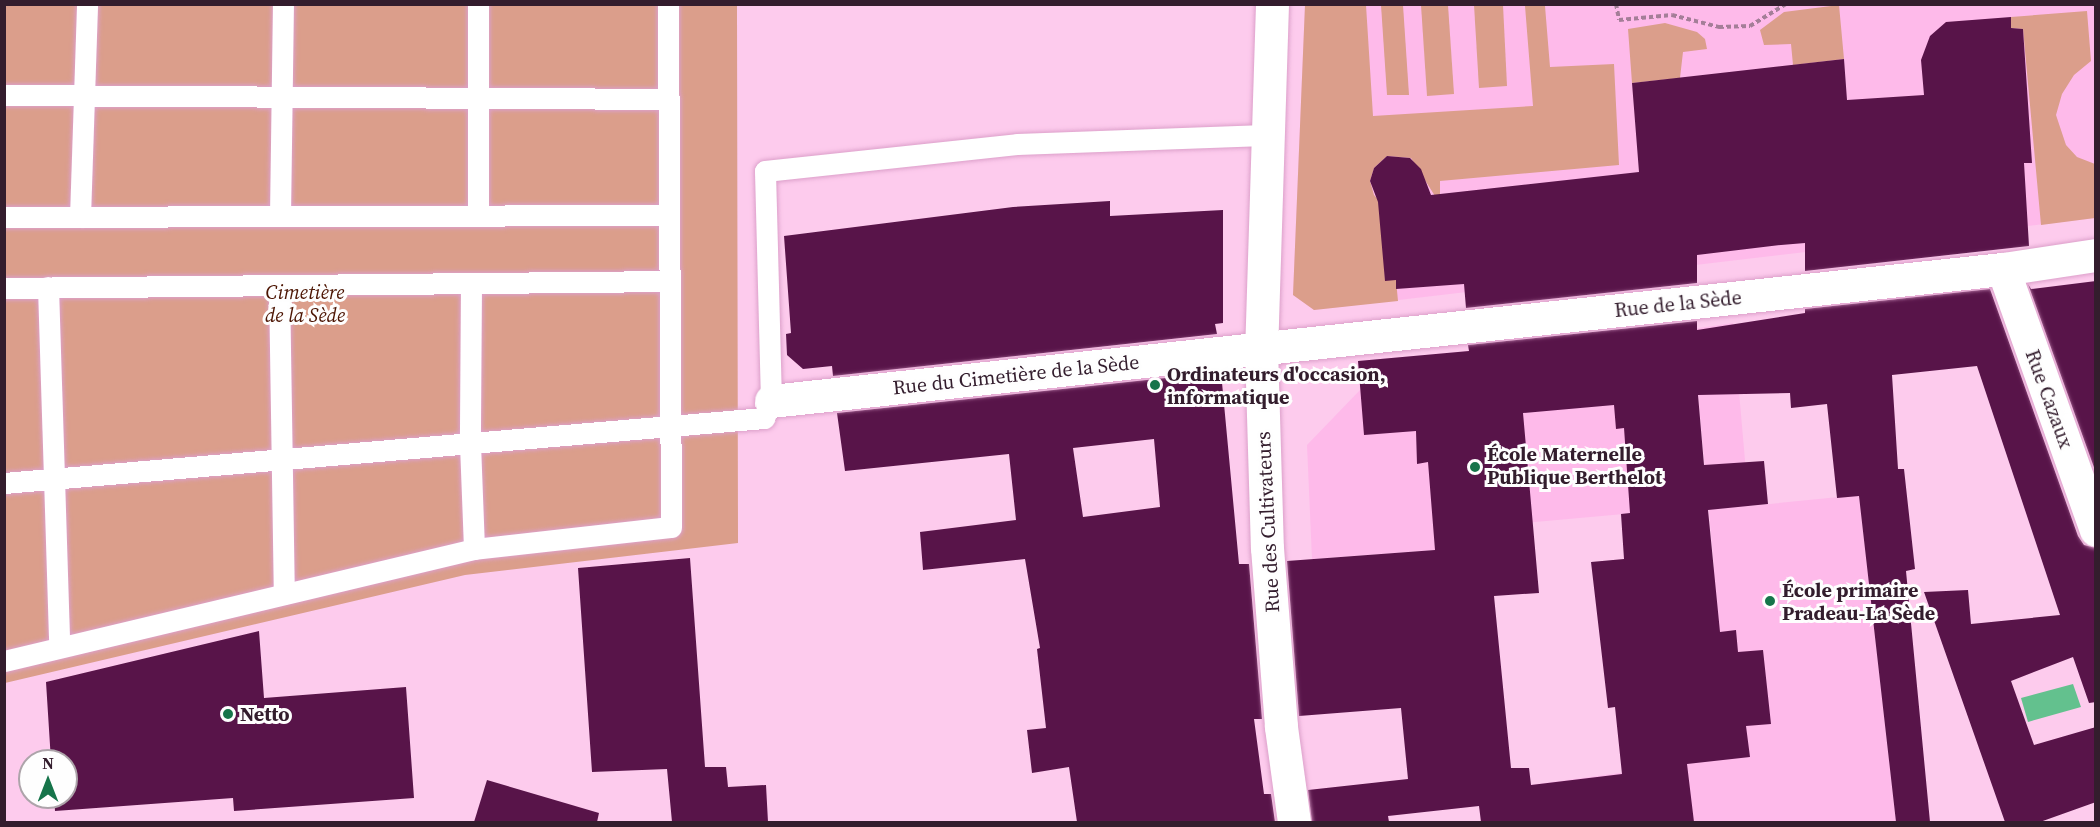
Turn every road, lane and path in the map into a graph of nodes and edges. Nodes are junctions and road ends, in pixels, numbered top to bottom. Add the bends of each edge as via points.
1 (87, 4) edge
2 (283, 4) edge
3 (478, 4) edge
4 (668, 4) edge
5 (1272, 4) edge
6 (1616, 4) edge
7 (1786, 4) edge
8 (4, 95) edge
9 (84, 95) junction
10 (281, 96) junction
11 (481, 98) junction
12 (669, 99) junction
13 (2096, 102) edge
14 (2096, 117) edge
15 (1266, 135) junction
16 (478, 215) junction
17 (669, 215) junction
18 (280, 216) junction
19 (4, 217) edge
20 (80, 217) junction
21 (2096, 255) edge
22 (2003, 269) junction
23 (670, 281) junction
24 (471, 283) junction
25 (279, 285) junction
26 (48, 287) junction
27 (4, 288) edge
28 (1261, 348) junction
29 (771, 401) junction
30 (670, 428) junction
31 (470, 444) junction
32 (280, 460) junction
33 (54, 478) junction
34 (4, 483) edge
35 (2096, 530) edge
36 (474, 549) junction
37 (284, 594) junction
38 (59, 647) junction
39 (4, 661) edge
40 (1294, 822) edge

1 - 9 lane
2 - 10 lane
3 - 11 lane
4 - 12 lane
5 - 15 street, Rue des Cultivateurs
6 - 7 path via 1619,21 1672,15 1719,27 1750,26
8 - 9 lane
9 - 10 lane
9 - 20 lane
10 - 11 lane
10 - 18 lane
11 - 12 lane
11 - 16 lane
12 - 17 lane
13 - 14 path
15 - 28 street, Rue des Cultivateurs
15 - 29 lane via 1017,144 765,171
16 - 17 lane
16 - 18 lane
17 - 23 lane
18 - 20 lane
19 - 20 lane
21 - 22 street, Rue de la Sède
22 - 28 street, Rue de la Sède
22 - 35 street, Rue Cazaux
23 - 24 lane
23 - 30 lane
24 - 25 lane
24 - 31 lane
25 - 26 lane
25 - 32 lane
26 - 27 lane
26 - 33 lane
28 - 29 street, Rue du Cimetière de la Sède
28 - 40 street, Rue des Cultivateurs via 1267,548 1281,728
29 - 30 lane via 764,418
30 - 31 lane
30 - 36 lane via 671,527
31 - 32 lane
31 - 36 lane
32 - 33 lane
32 - 37 lane
33 - 34 lane
33 - 38 lane
36 - 37 lane
37 - 38 lane
38 - 39 lane

